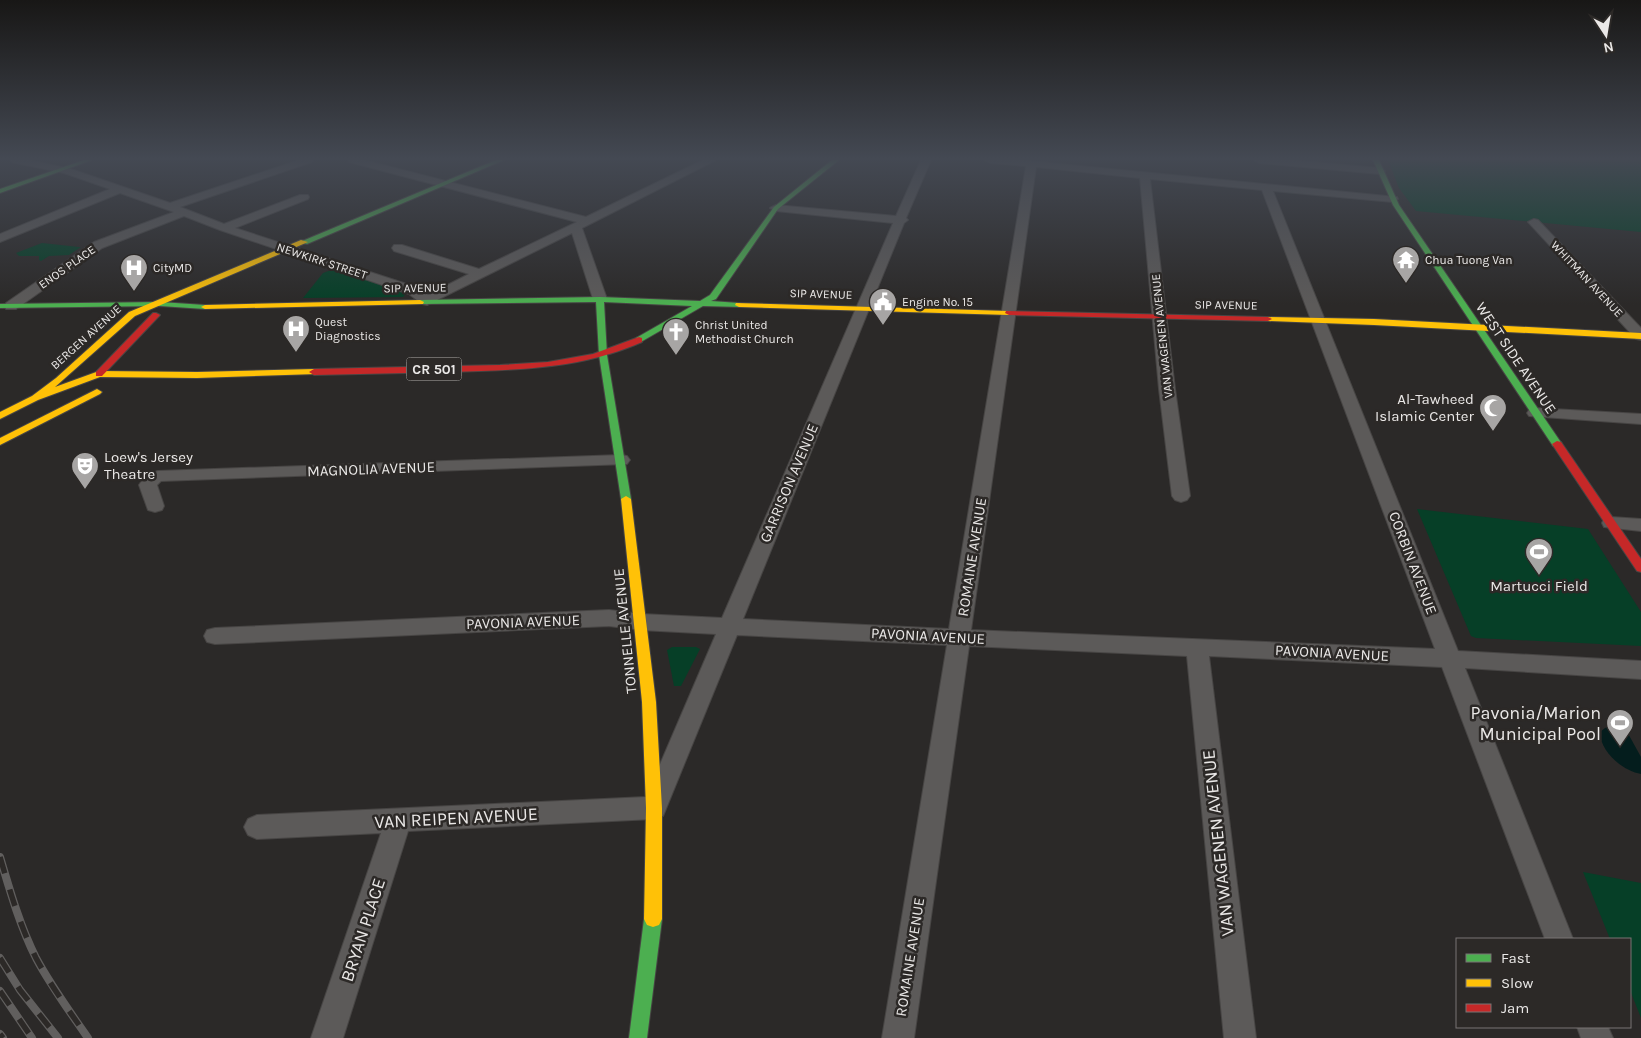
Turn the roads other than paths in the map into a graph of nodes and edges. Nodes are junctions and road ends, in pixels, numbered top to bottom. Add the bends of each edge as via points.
1 (72, 208) edge
2 (173, 208) edge
3 (274, 208) edge
4 (384, 208) edge
5 (530, 208) edge
6 (613, 208) edge
7 (776, 208) edge
8 (781, 208) edge
9 (907, 208) edge
10 (1024, 208) edge
11 (1149, 208) edge
12 (1275, 208) edge
13 (1399, 208) edge
14 (183, 213) junction
15 (902, 220) junction
16 (1534, 222) dead end
17 (582, 224) junction
18 (224, 228) junction
19 (0, 238) edge
20 (398, 248) dead end
21 (287, 249) junction
22 (480, 274) junction
23 (600, 300) junction
24 (427, 301) junction
25 (160, 304) junction
26 (704, 304) junction
27 (6, 306) edge
28 (862, 309) junction
29 (1009, 312) junction
30 (1161, 317) junction
31 (1318, 320) junction
32 (1478, 328) junction
33 (1641, 336) edge
34 (603, 355) junction
35 (99, 374) junction
36 (197, 376) junction
37 (35, 398) junction
38 (1535, 413) junction
39 (0, 416) edge
40 (1641, 419) edge
41 (0, 433) edge
42 (0, 442) edge
43 (620, 460) junction
44 (1181, 496) dead end
45 (155, 506) dead end
46 (1611, 523) junction
47 (1641, 525) edge
48 (1641, 568) edge
49 (641, 622) junction
50 (729, 625) junction
51 (215, 636) dead end
52 (959, 638) junction
53 (1197, 647) junction
54 (1450, 659) junction
55 (1641, 670) edge
56 (654, 808) junction
57 (398, 821) junction
58 (257, 827) dead end
59 (1559, 938) edge
60 (326, 1038) edge
61 (638, 1038) edge
62 (898, 1038) edge
63 (1240, 1038) edge

1 - 19 street
2 - 14 street, NEWKIRK STREET
3 - 18 street
4 - 21 street, BERGEN AVENUE
5 - 17 street
6 - 17 street
7 - 26 street, CR 501 via 713,297
8 - 15 street
9 - 15 street, GARRISON AVENUE
10 - 29 street, ROMAINE AVENUE
11 - 30 street, VAN WAGENEN AVENUE
12 - 31 street, CORBIN AVENUE
13 - 32 street, WEST SIDE AVENUE
14 - 18 street, NEWKIRK STREET
14 - 27 street, ENOS PLACE via 98,245
15 - 28 street, GARRISON AVENUE
16 - 33 street, WHITMAN AVENUE
17 - 22 street
17 - 23 street, TONNELLE AVENUE
18 - 21 street, NEWKIRK STREET
20 - 22 street
21 - 24 street, NEWKIRK STREET via 414,291
21 - 25 street, BERGEN AVENUE
22 - 24 street
23 - 24 street, SIP AVENUE
23 - 26 street, SIP AVENUE
23 - 34 street, TONNELLE AVENUE
24 - 25 street, SIP AVENUE via 188,307
25 - 27 street, SIP AVENUE
25 - 35 street via 157,314
25 - 37 street, BERGEN AVENUE via 132,314
26 - 28 street, SIP AVENUE
26 - 34 street, CR 501 via 640,340
28 - 29 street, SIP AVENUE
28 - 50 street, GARRISON AVENUE
29 - 30 street, SIP AVENUE
29 - 52 street, ROMAINE AVENUE
30 - 31 street, SIP AVENUE
30 - 44 street, VAN WAGENEN AVENUE
31 - 32 street, SIP AVENUE
31 - 54 street, CORBIN AVENUE
32 - 33 street, SIP AVENUE
32 - 38 street, WEST SIDE AVENUE
34 - 36 street, CR 501 via 586,360 513,368
34 - 43 street, TONNELLE AVENUE
35 - 36 street, CR 501
35 - 37 street, CR 501
35 - 41 street via 56,403
36 - 42 street, CR 501 via 112,387
37 - 39 street, CR 501
38 - 40 street
38 - 46 street, WEST SIDE AVENUE
43 - 45 street, MAGNOLIA AVENUE via 158,476 148,485
43 - 49 street, TONNELLE AVENUE
46 - 47 street
46 - 48 street, WEST SIDE AVENUE
49 - 50 street, PAVONIA AVENUE
49 - 51 street, PAVONIA AVENUE via 610,618
49 - 56 street, TONNELLE AVENUE
50 - 52 street, PAVONIA AVENUE
50 - 56 street, GARRISON AVENUE
52 - 53 street, PAVONIA AVENUE
52 - 62 street, ROMAINE AVENUE
53 - 54 street, PAVONIA AVENUE
53 - 63 street, VAN WAGENEN AVENUE
54 - 55 street, PAVONIA AVENUE
54 - 59 street, CORBIN AVENUE
56 - 57 street, VAN REIPEN AVENUE
56 - 61 street, TONNELLE AVENUE via 653,931
57 - 58 street, VAN REIPEN AVENUE
57 - 60 street, BRYAN PLACE

